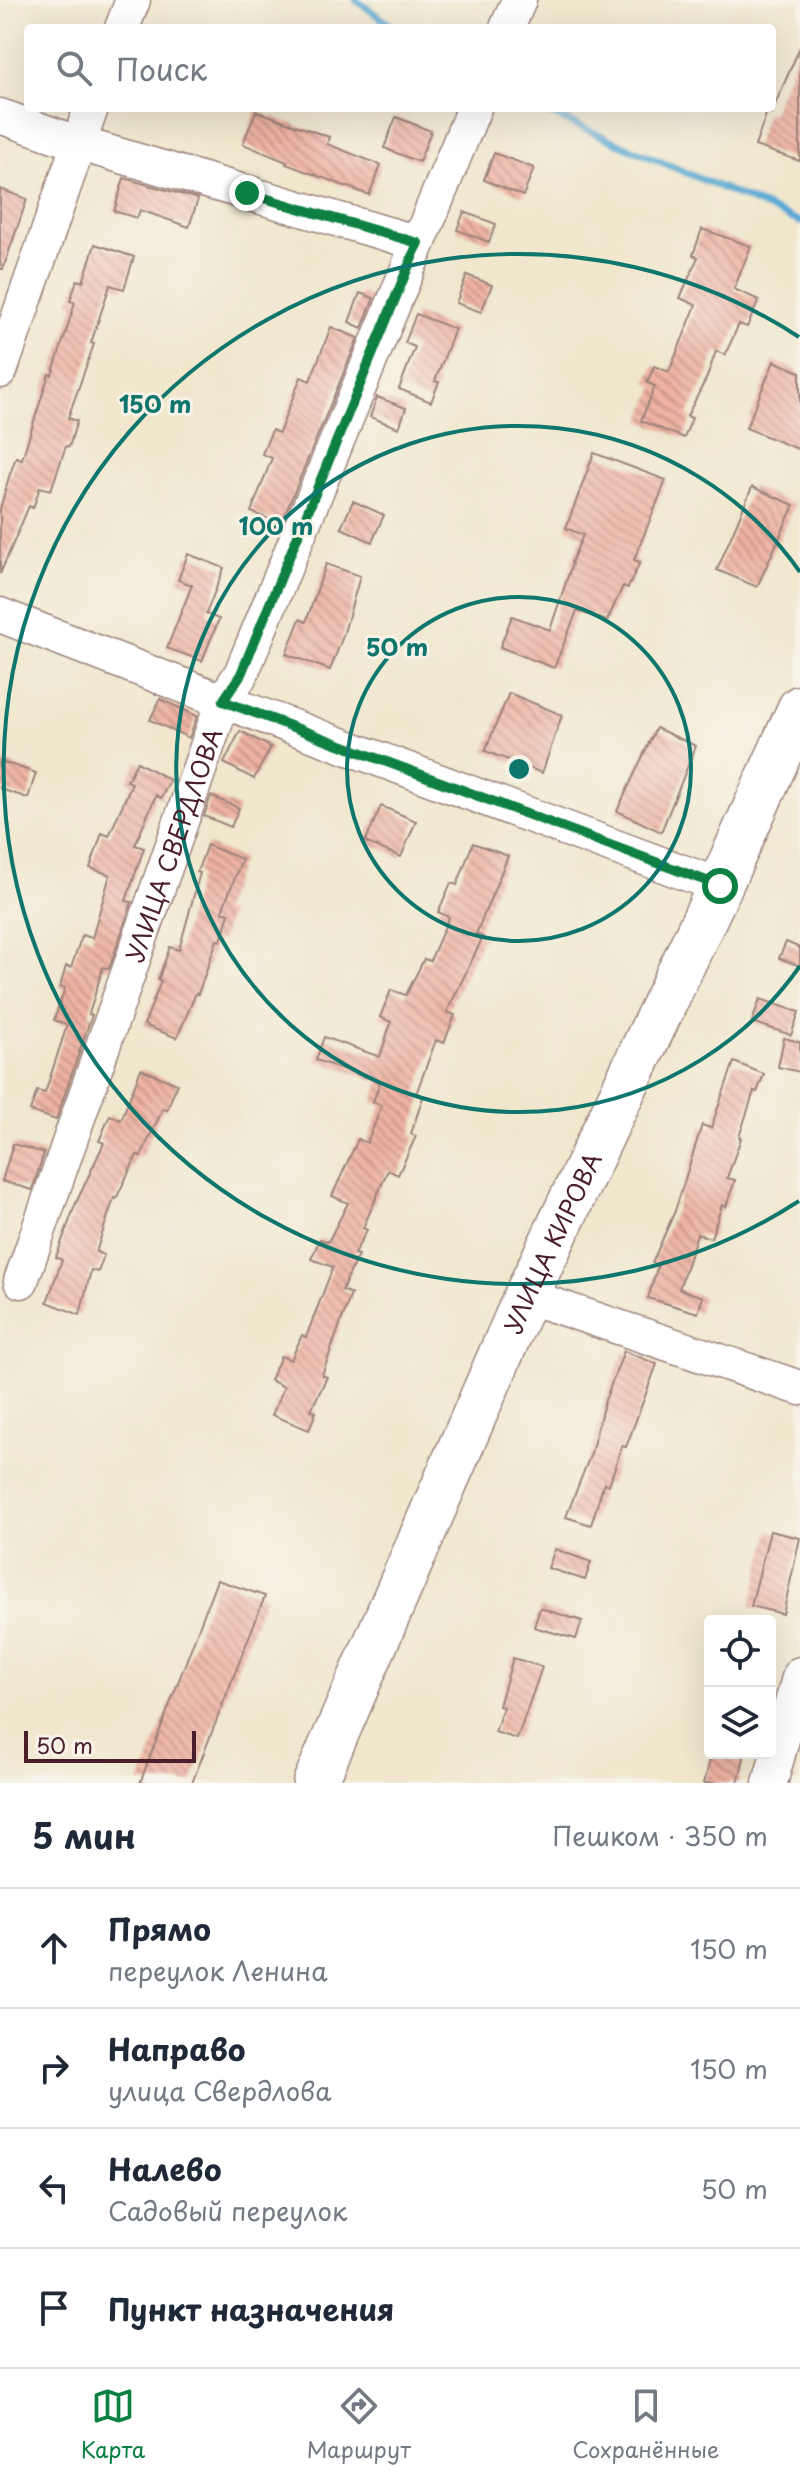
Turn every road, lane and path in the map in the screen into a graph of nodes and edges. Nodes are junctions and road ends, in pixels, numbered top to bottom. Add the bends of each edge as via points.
1 (133, 0) edge
2 (519, 0) edge
3 (124, 24) edge
4 (509, 24) edge
5 (89, 112) edge
6 (472, 112) edge
7 (0, 116) edge
8 (77, 143) junction
9 (418, 243) junction
10 (0, 371) edge
11 (0, 615) edge
12 (223, 701) junction
13 (800, 708) edge
14 (720, 886) junction
15 (21, 1281) dead end
16 (526, 1296) junction
17 (800, 1388) edge
18 (800, 1674) edge
19 (315, 1783) edge
20 (770, 1783) edge

1 - 3 street
2 - 4 street
5 - 8 street
6 - 9 street, УЛИЦА СВЕРДЛОВА
7 - 8 street
8 - 9 street
8 - 10 street
9 - 12 street, УЛИЦА СВЕРДЛОВА via 241,674
11 - 12 street
12 - 14 street
12 - 15 street, УЛИЦА СВЕРДЛОВА
13 - 14 main road, УЛИЦА КИРОВА
14 - 16 main road, УЛИЦА КИРОВА
16 - 17 street
16 - 19 main road, УЛИЦА КИРОВА
18 - 20 street

